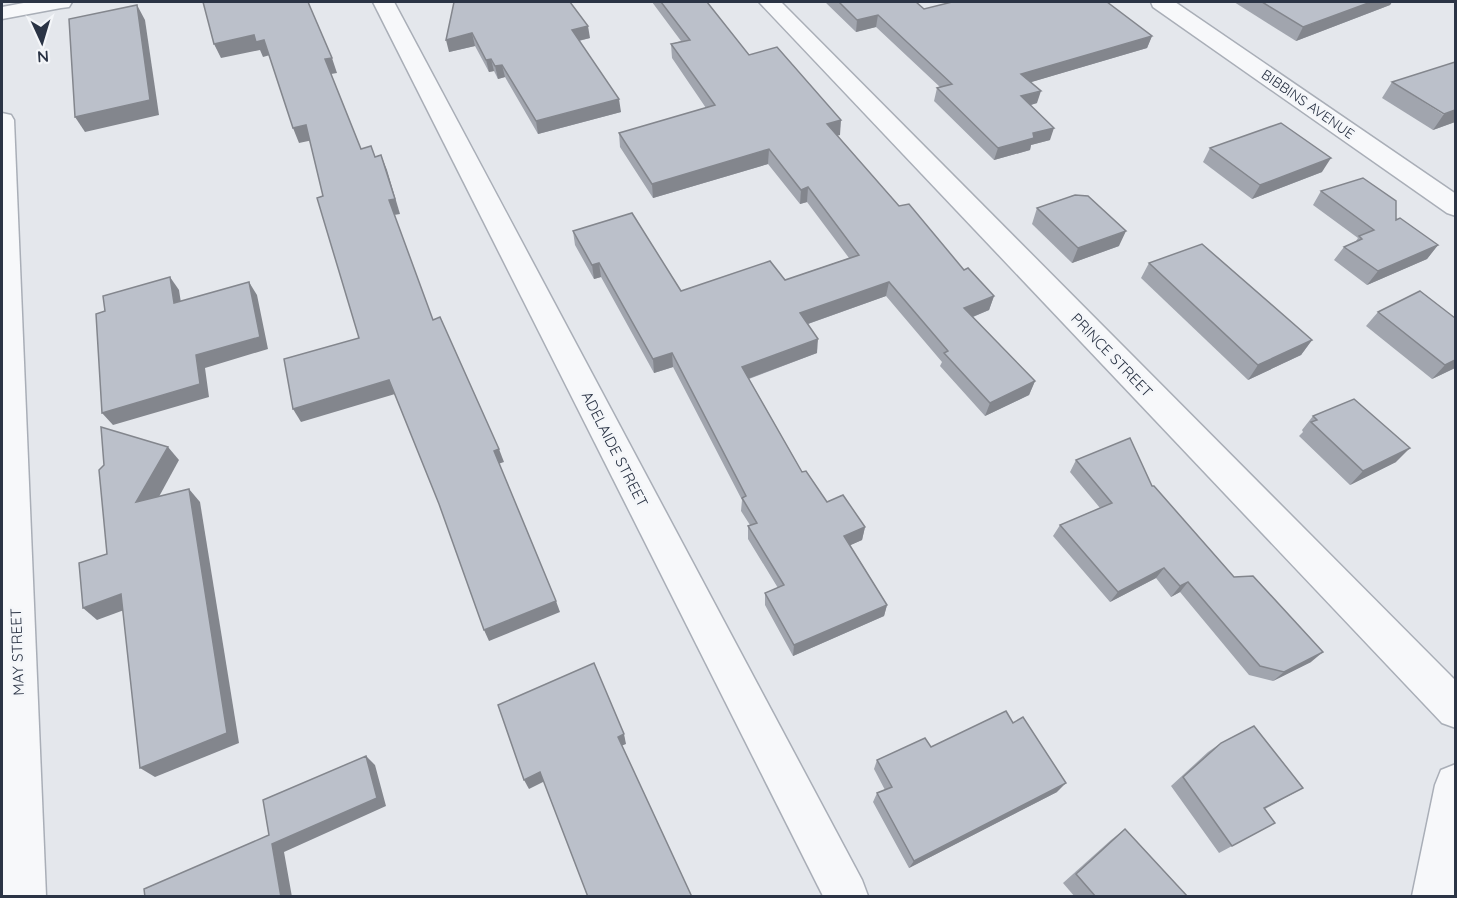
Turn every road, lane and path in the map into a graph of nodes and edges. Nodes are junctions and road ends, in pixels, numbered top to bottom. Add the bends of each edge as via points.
1 (61, 2) edge
2 (383, 2) edge
3 (769, 2) edge
4 (1161, 2) edge
5 (2, 13) edge
6 (2, 120) edge
7 (1455, 207) edge
8 (1455, 708) edge
9 (1455, 785) edge
10 (24, 897) edge
11 (846, 897) edge
12 (1434, 897) edge

1 - 5 street
2 - 11 street, ADELAIDE STREET
3 - 8 street, PRINCE STREET
4 - 7 street, BIBBINS AVENUE
6 - 10 street, MAY STREET
9 - 12 street

